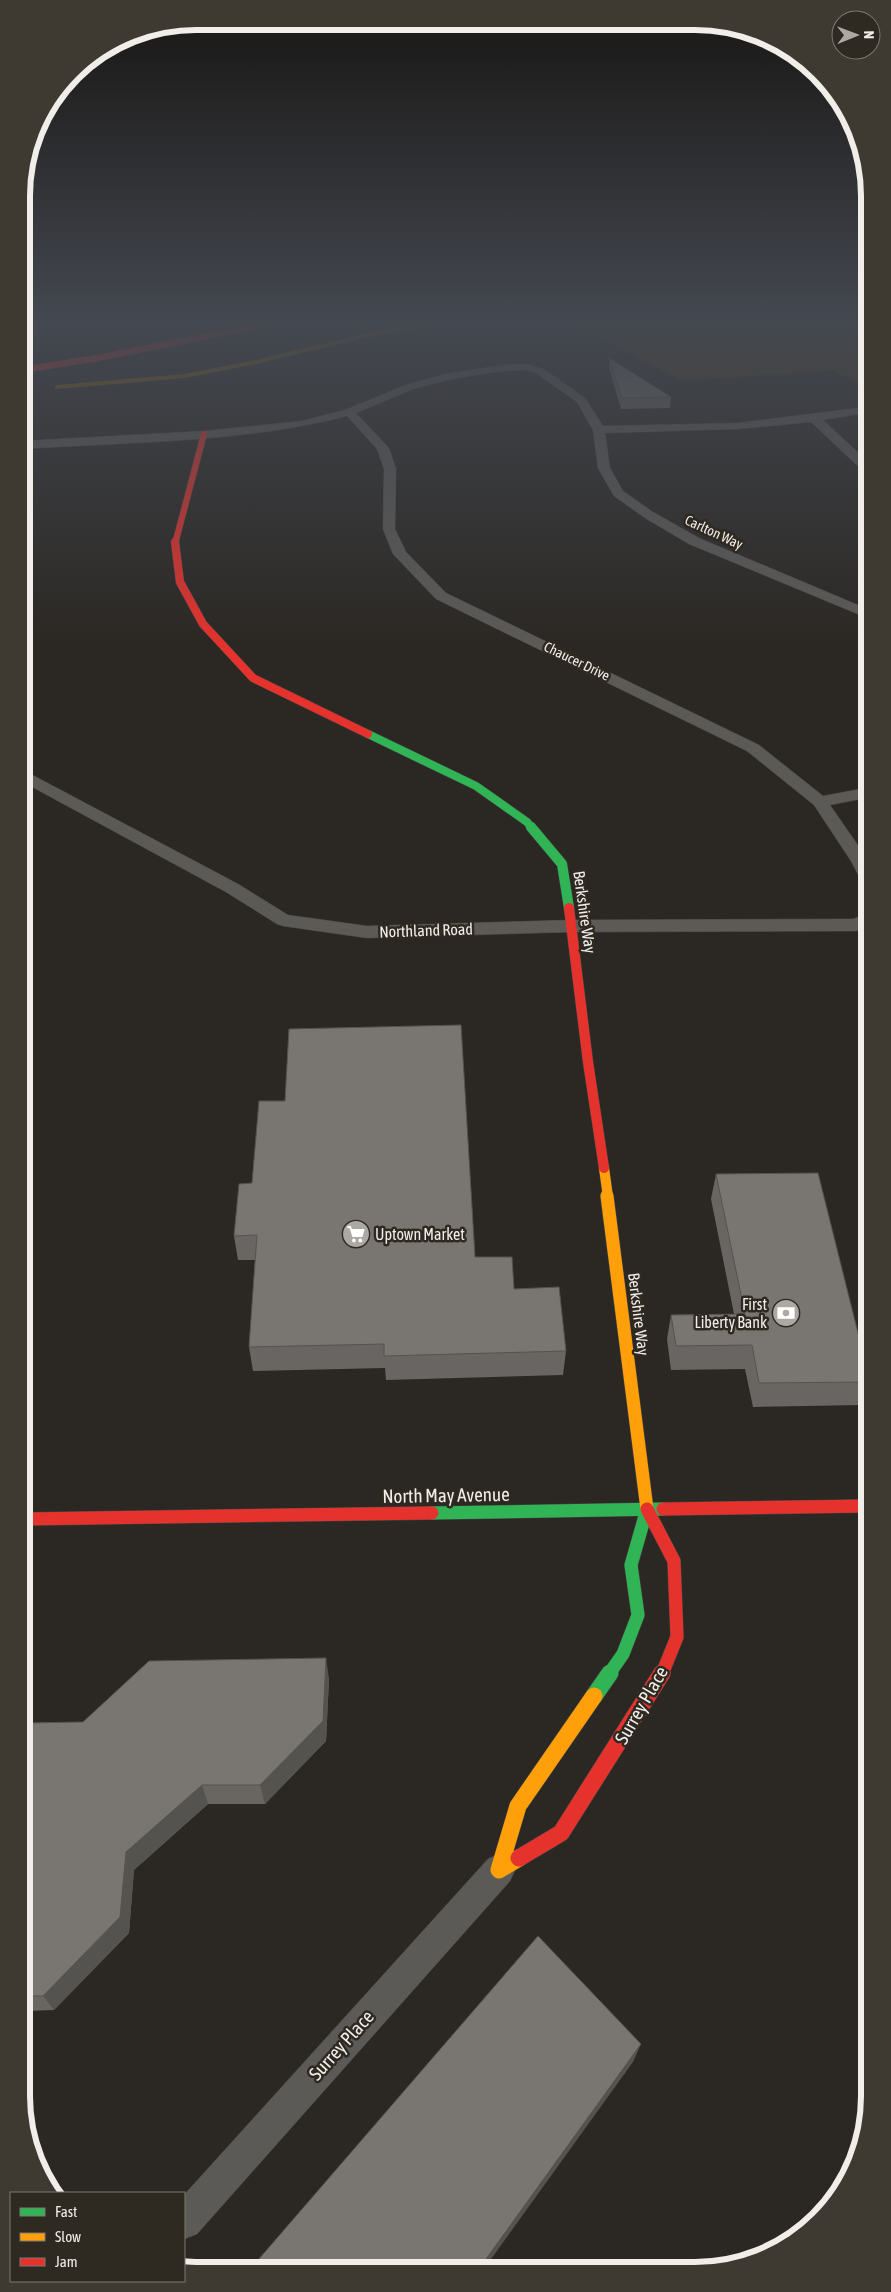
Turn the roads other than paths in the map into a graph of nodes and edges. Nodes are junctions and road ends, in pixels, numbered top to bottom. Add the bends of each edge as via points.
1 (244, 430) edge
2 (366, 430) edge
3 (600, 430) edge
4 (827, 430) edge
5 (204, 434) junction
6 (30, 445) edge
7 (861, 462) edge
8 (861, 611) edge
9 (30, 779) edge
10 (861, 794) edge
11 (820, 802) junction
12 (861, 863) edge
13 (861, 922) edge
14 (572, 926) junction
15 (861, 1506) edge
16 (647, 1509) junction
17 (30, 1519) edge
18 (499, 1870) junction
19 (185, 2220) edge

1 - 5 street
2 - 11 street, Chaucer Drive via 384,448 390,469 389,529 400,554 441,596 753,748
3 - 8 street, Carlton Way via 604,468 618,493 694,541
4 - 7 street
5 - 6 street
5 - 14 main road, Berkshire Way via 176,542 180,582 203,624 253,678 476,786 527,822 562,864
9 - 14 street, Northland Road via 232,888 283,920 367,932
10 - 11 street
11 - 12 street, Chaucer Drive
13 - 14 street, Northland Road
14 - 16 main road, Berkshire Way
15 - 16 main road, North May Avenue
16 - 17 main road, North May Avenue
16 - 18 main road, Surrey Place via 631,1565 638,1615 623,1654 518,1806
16 - 18 main road, Surrey Place via 674,1561 677,1637 660,1679 561,1833
18 - 19 street, Surrey Place

